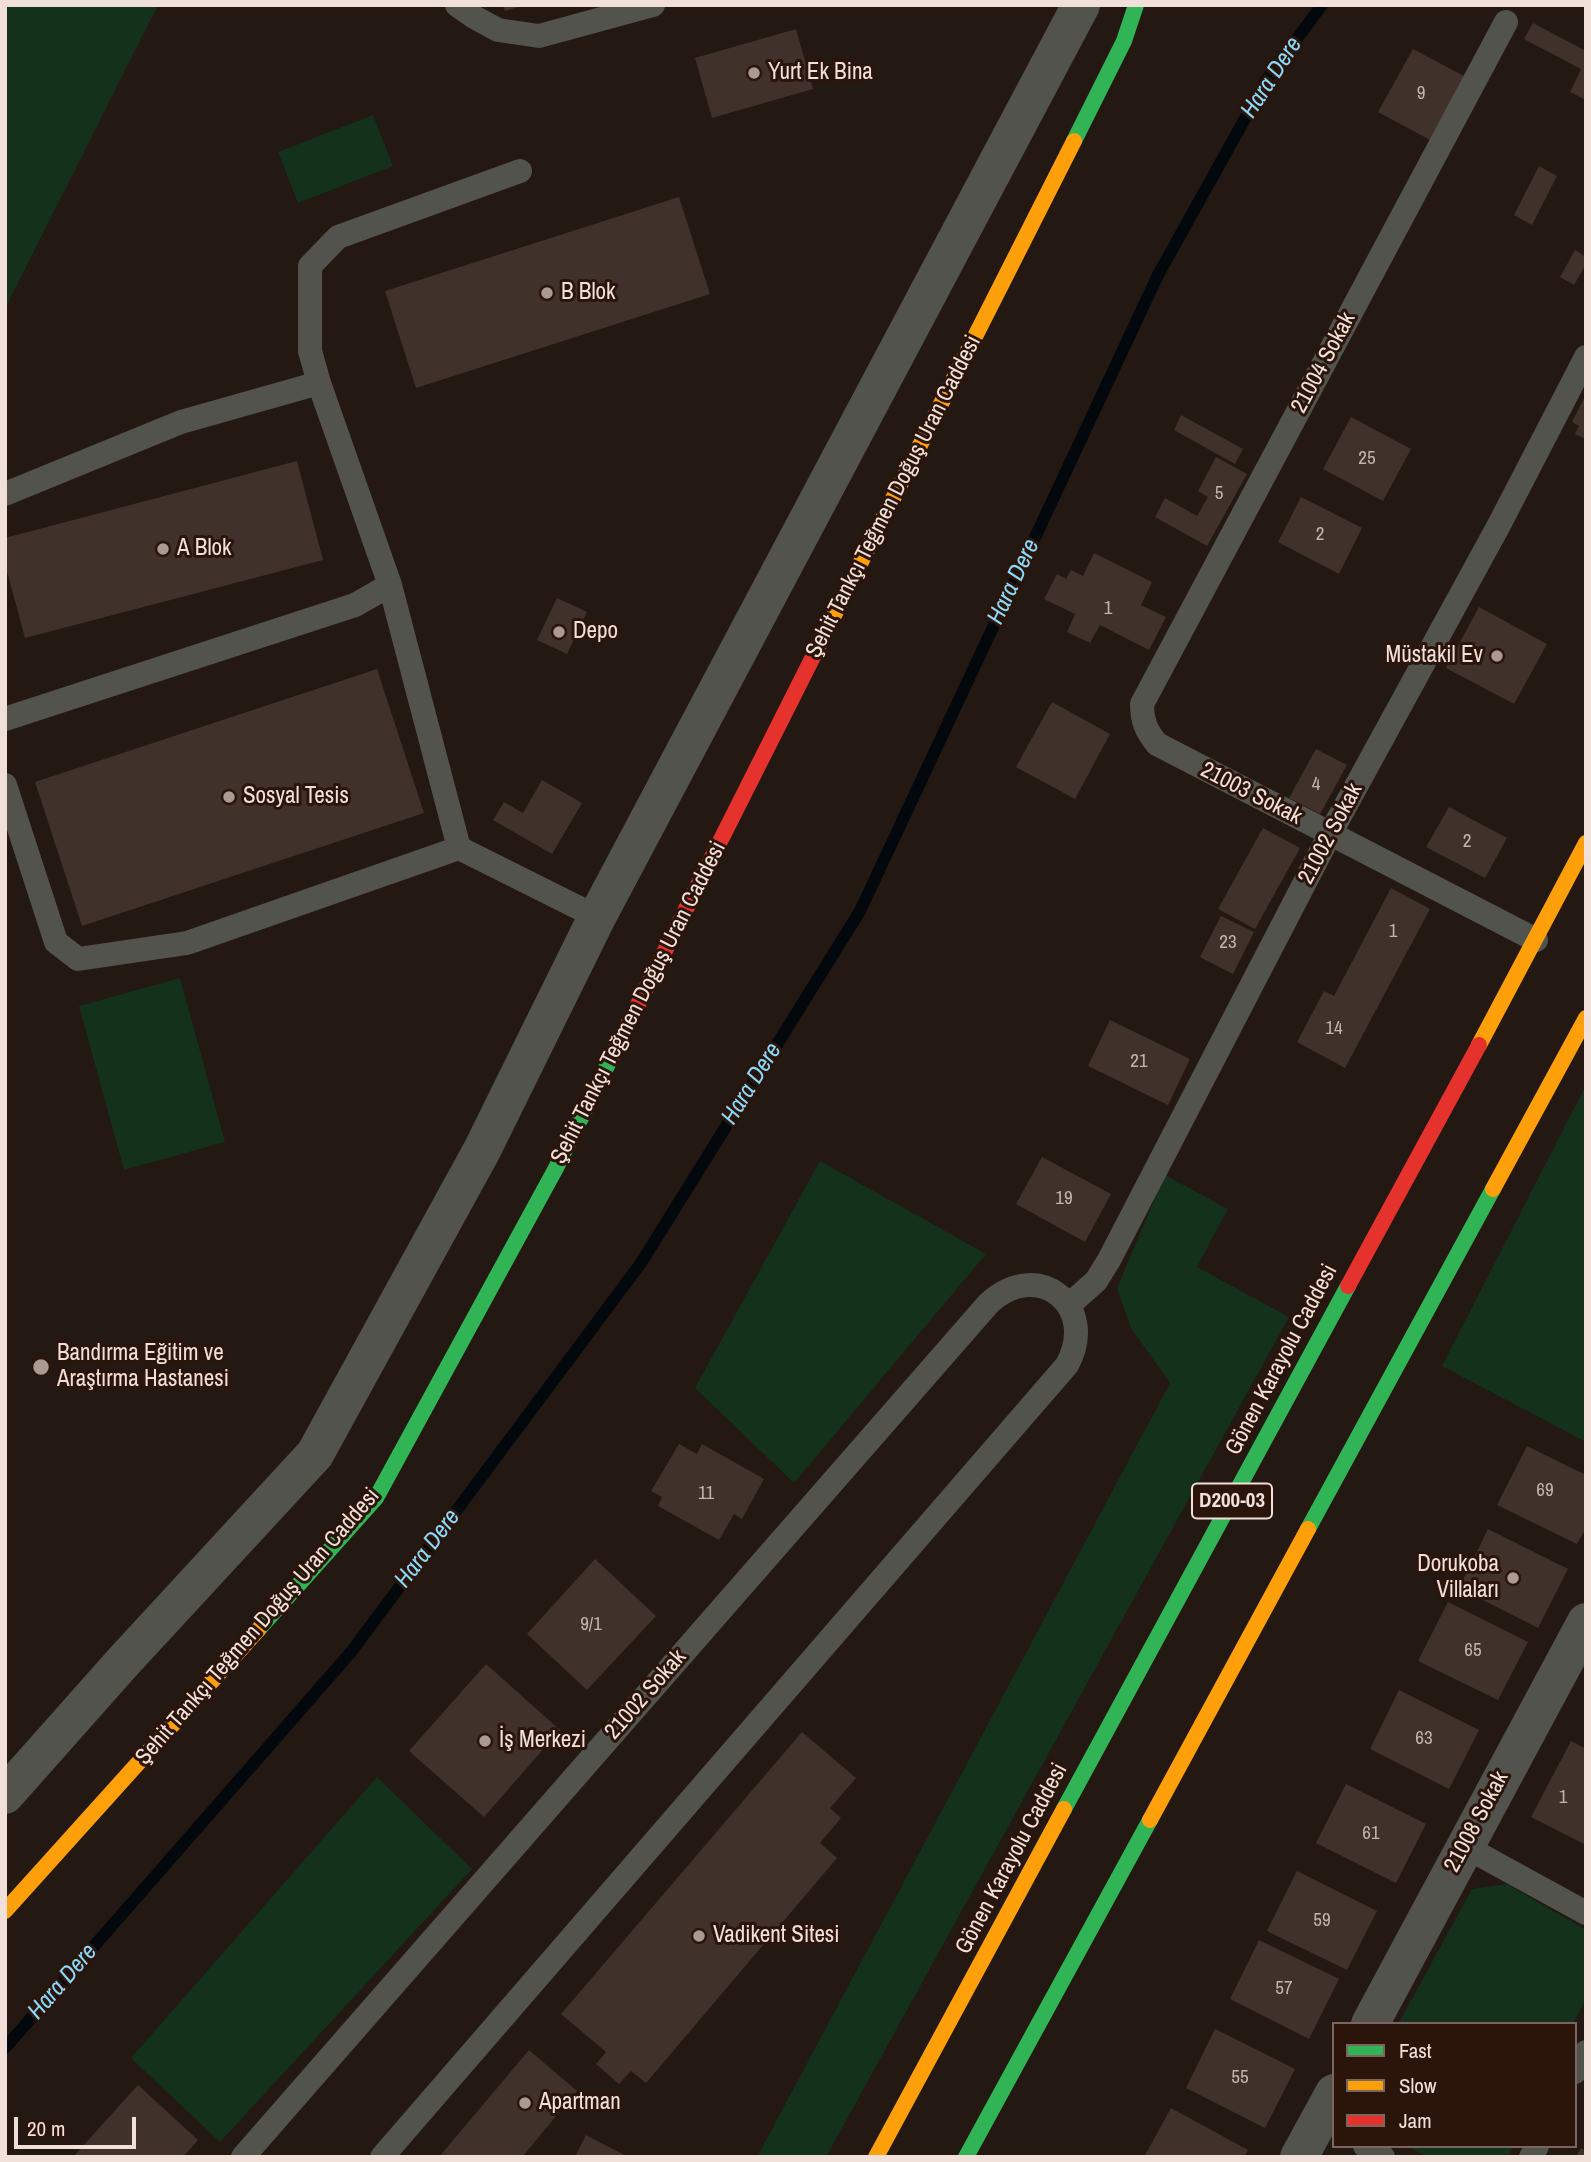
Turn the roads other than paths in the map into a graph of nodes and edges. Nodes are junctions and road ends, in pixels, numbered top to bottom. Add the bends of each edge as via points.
1 (457, 5) edge
2 (653, 5) edge
3 (1081, 5) edge
4 (1136, 5) edge
5 (1506, 22) dead end
6 (520, 171) dead end
7 (1586, 357) edge
8 (318, 383) junction
9 (5, 494) edge
10 (390, 585) junction
11 (1142, 704) joint
12 (5, 719) edge
13 (5, 785) edge
14 (1330, 834) junction
15 (1586, 843) edge
16 (459, 848) junction
17 (597, 917) junction
18 (1536, 940) junction
19 (1586, 1018) edge
20 (1069, 1305) junction
21 (1586, 1622) edge
22 (5, 1795) edge
23 (1464, 1846) junction
24 (5, 1911) edge
25 (1586, 1913) edge
26 (1371, 2022) edge
27 (1586, 2052) edge
28 (1577, 2068) edge
29 (1329, 2114) edge
30 (243, 2157) edge
31 (382, 2157) edge
32 (876, 2157) edge
33 (966, 2157) edge
34 (1299, 2157) edge

1 - 2 lane via 498,30 539,36
3 - 17 street
4 - 24 main road, Şehit Tankçı Teğmen Doğuş Uran Caddesi via 1124,41 556,1168 376,1499
5 - 11 lane, 21004 Sokak
6 - 8 lane via 338,237 310,266 310,351
7 - 14 lane, 21002 Sokak
8 - 9 lane via 181,422
8 - 10 lane
10 - 12 lane via 355,604
10 - 16 lane
11 - 14 lane, 21003 Sokak via 1144,726 1157,744
13 - 16 lane via 56,942 78,959 187,943
14 - 18 lane, 21003 Sokak
14 - 20 lane, 21002 Sokak via 1109,1260 1096,1281
15 - 18 main road, Gönen Karayolu Caddesi / D200-03
16 - 17 lane
17 - 22 street via 482,1150 315,1454
18 - 32 main road, Gönen Karayolu Caddesi / D200-03
19 - 33 main road
20 - 30 lane, 21002 Sokak via 1058,1294 1029,1284 1000,1292 989,1303
20 - 31 lane via 1077,1335 1067,1365
21 - 23 street, 21008 Sokak
23 - 25 lane
23 - 26 street, 21008 Sokak
27 - 28 lane
29 - 34 street

